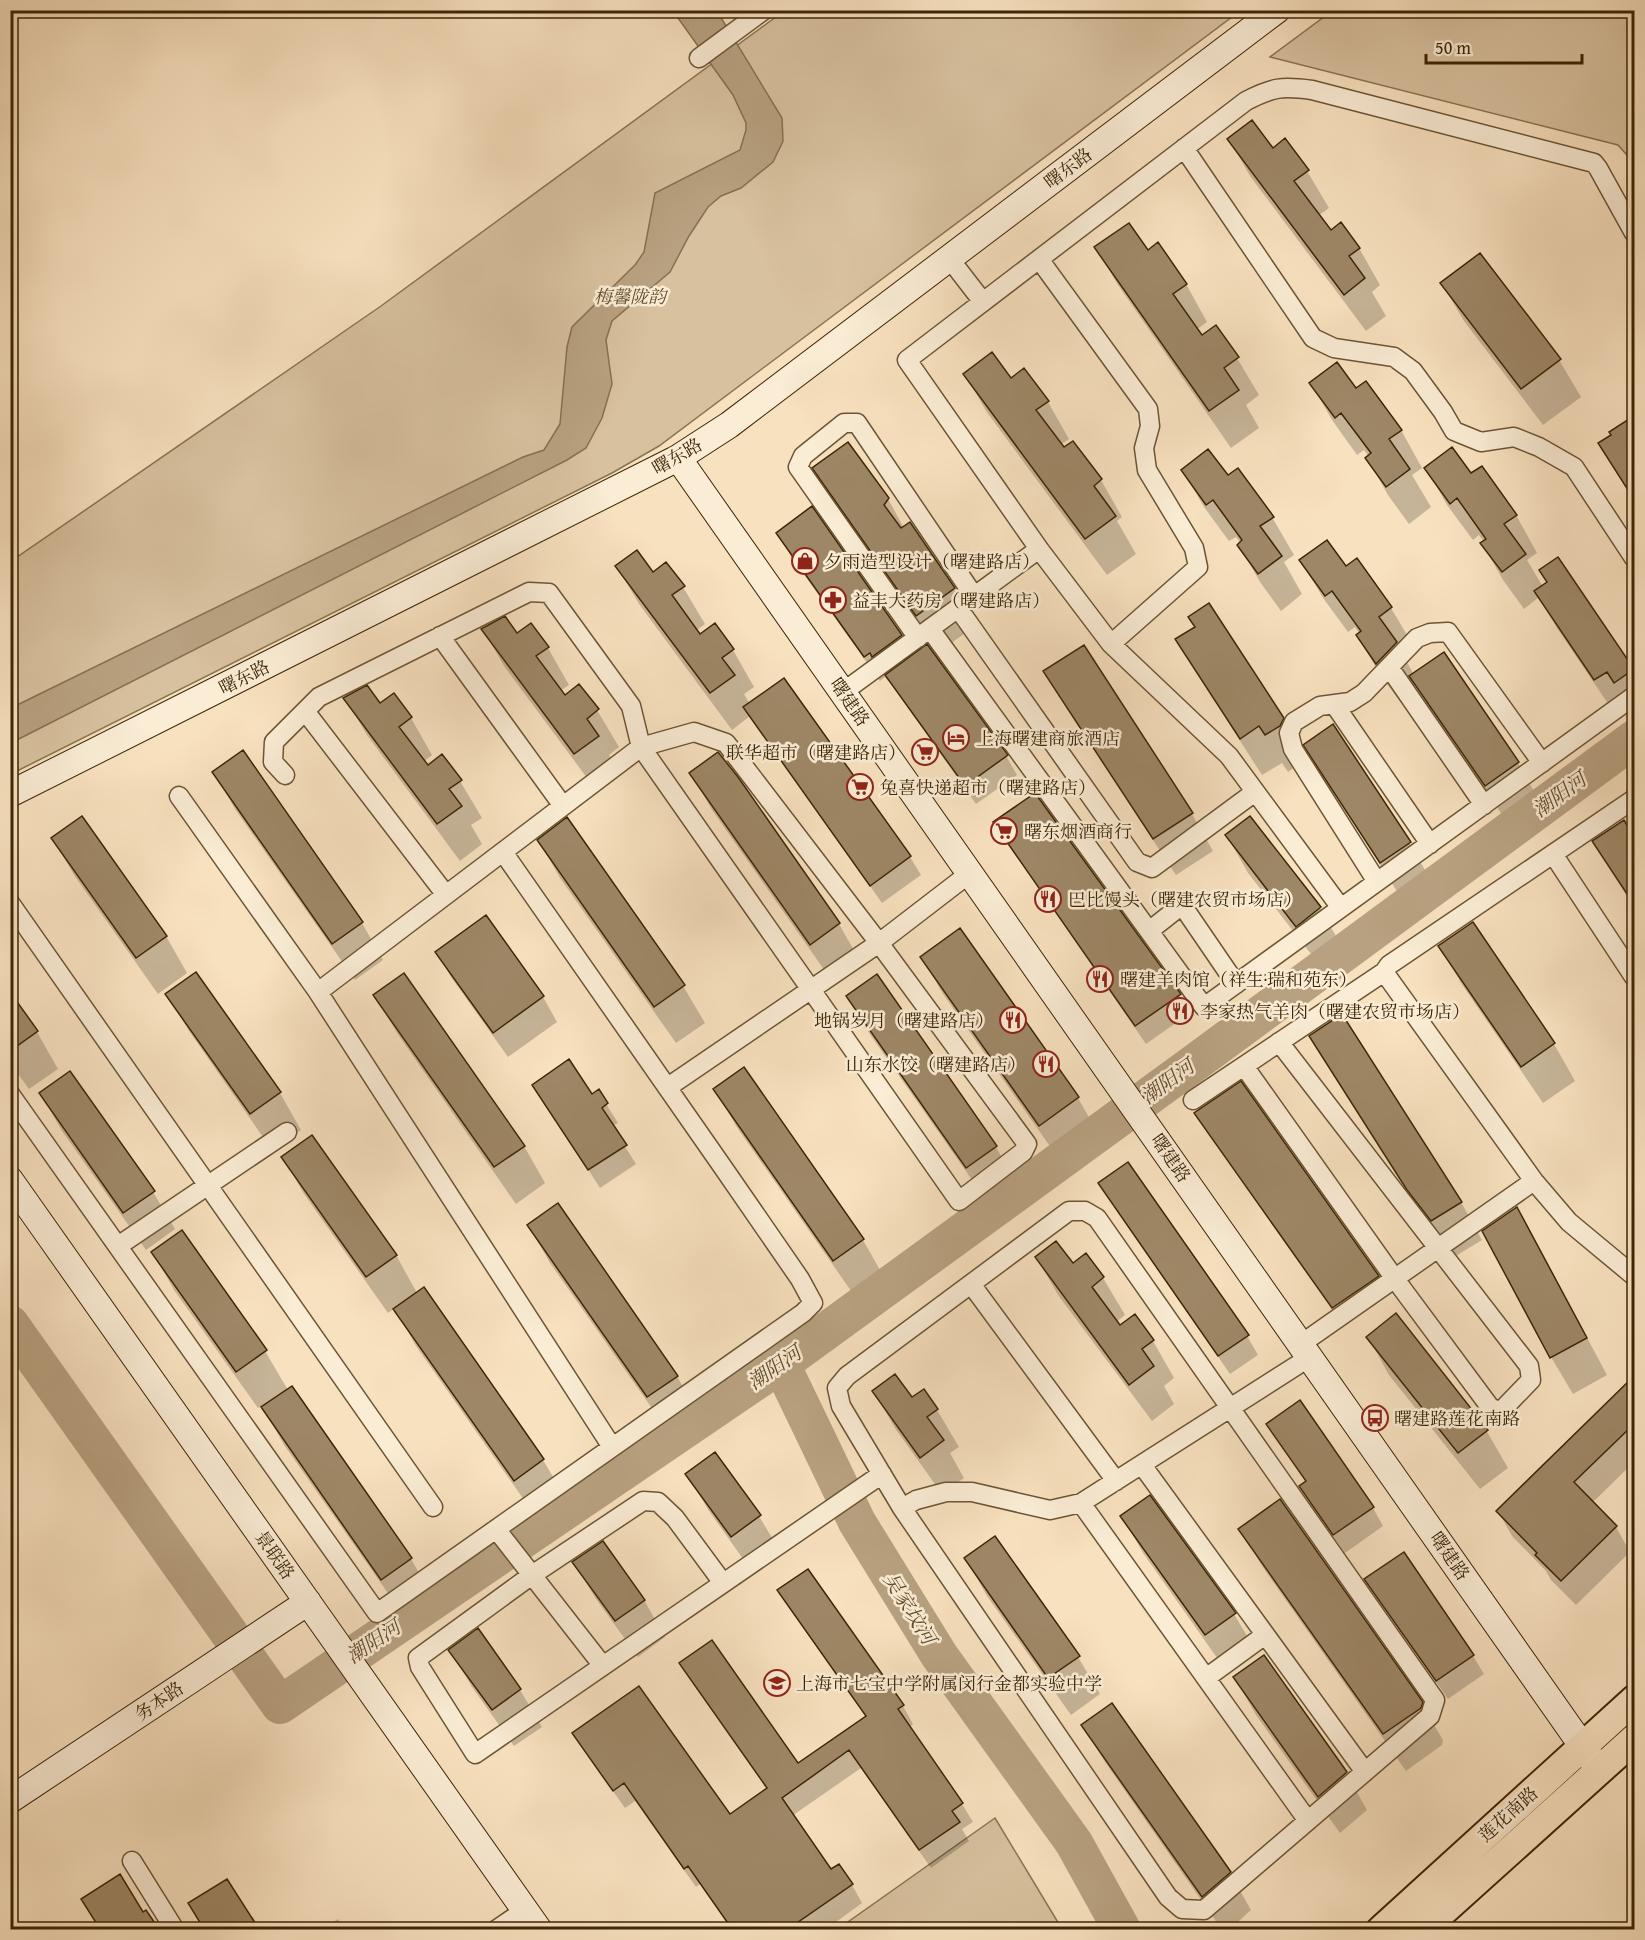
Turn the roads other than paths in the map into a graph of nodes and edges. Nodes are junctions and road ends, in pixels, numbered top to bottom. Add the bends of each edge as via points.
1 (764, 10) edge
2 (1277, 10) edge
3 (699, 58) dead end
4 (1184, 148) junction
5 (1635, 233) edge
6 (949, 258) junction
7 (1039, 259) junction
8 (983, 302) junction
9 (678, 458) junction
10 (1039, 549) junction
11 (1635, 558) edge
12 (974, 596) junction
13 (958, 608) junction
14 (924, 633) junction
15 (440, 636) junction
16 (1111, 644) junction
17 (1389, 667) junction
18 (843, 692) junction
19 (1635, 696) edge
20 (1334, 704) junction
21 (305, 711) junction
22 (641, 747) junction
23 (1542, 763) junction
24 (285, 775) dead end
25 (1255, 792) junction
26 (10, 794) edge
27 (179, 796) dead end
28 (1635, 799) edge
29 (1484, 805) junction
30 (563, 806) junction
31 (1430, 844) junction
32 (503, 852) junction
33 (1553, 854) junction
34 (970, 873) junction
35 (1377, 882) junction
36 (446, 895) junction
37 (10, 903) edge
38 (1341, 908) junction
39 (1149, 931) junction
40 (879, 943) junction
41 (1384, 972) junction
42 (1635, 977) edge
43 (1236, 984) junction
44 (812, 989) junction
45 (318, 992) junction
46 (1279, 1042) junction
47 (1244, 1066) junction
48 (668, 1087) junction
49 (10, 1094) edge
50 (1193, 1100) dead end
51 (287, 1132) dead end
52 (10, 1180) edge
53 (1534, 1181) junction
54 (208, 1185) junction
55 (118, 1246) junction
56 (1438, 1248) junction
57 (1635, 1276) edge
58 (1395, 1278) junction
59 (971, 1284) junction
60 (1306, 1351) junction
61 (1230, 1409) junction
62 (612, 1447) junction
63 (1142, 1465) junction
64 (882, 1474) junction
65 (1116, 1481) junction
66 (1081, 1503) junction
67 (433, 1507) dead end
68 (902, 1508) junction
69 (496, 1529) junction
70 (530, 1573) junction
71 (723, 1583) junction
72 (308, 1602) junction
73 (1265, 1635) junction
74 (603, 1666) junction
75 (1206, 1678) junction
76 (1635, 1700) edge
77 (1635, 1739) edge
78 (1583, 1746) junction
79 (1600, 1771) junction
80 (1365, 1772) junction
81 (10, 1800) edge
82 (1308, 1821) junction
83 (132, 1861) dead end
84 (532, 1920) edge
85 (176, 1929) edge
86 (496, 1929) edge
87 (1381, 1929) edge
88 (1422, 1929) edge

1 - 3 street
2 - 6 street, 曙东路
4 - 5 street via 1246,101 1266,91 1286,87 1312,90 1594,163
4 - 7 street
4 - 11 street via 1313,338 1334,348 1394,357 1413,371 1454,431 1481,442 1514,437 1574,467
6 - 8 street
6 - 9 street, 曙东路
7 - 8 street
7 - 16 street via 1148,409 1150,426 1144,448 1147,470 1194,548 1198,567
8 - 10 street via 907,360
9 - 18 street, 曙建路
9 - 26 street, 曙东路
10 - 12 street
10 - 16 street
12 - 13 street
12 - 14 street via 857,423 844,423 803,456 798,468
13 - 14 street
13 - 25 street via 1137,862 1152,868
14 - 18 street
14 - 39 street
15 - 21 street via 319,697
15 - 22 street via 529,592 549,593 631,706
15 - 30 street
16 - 25 street via 1229,756
17 - 20 street via 1364,693 1350,702
17 - 23 street via 1417,638 1448,632
17 - 29 street
18 - 34 street, 曙建路
19 - 23 street
20 - 31 street
20 - 35 street via 1320,706 1294,722 1289,733 1293,749
21 - 24 street via 274,742 273,762
21 - 36 street
22 - 30 street
22 - 40 street via 694,732 726,743
22 - 44 street
23 - 29 street
25 - 38 street
27 - 45 street
28 - 33 street
29 - 31 street
30 - 32 street
31 - 35 street
32 - 36 street
32 - 48 street
33 - 41 street via 1389,964
33 - 42 street
34 - 40 street
34 - 60 street, 曙建路
35 - 38 street
36 - 45 street
37 - 54 street
38 - 43 street
39 - 43 street via 1204,1007
39 - 43 street via 1182,905
40 - 44 street
40 - 44 street via 1027,1143 1023,1152 959,1201
41 - 46 street
41 - 53 street
44 - 48 street
45 - 62 street
46 - 47 street
46 - 56 street
47 - 50 street
47 - 58 street
48 - 62 street via 813,1303
49 - 55 street
51 - 54 street
52 - 72 street, 景联路
53 - 56 street
53 - 57 street via 1569,1222
54 - 55 street
54 - 67 street
55 - 69 street via 377,1613
56 - 58 street
56 - 58 street via 1528,1366 1531,1380 1500,1412 1490,1407
58 - 60 street
59 - 61 street via 1069,1211 1085,1211 1097,1218
59 - 64 street via 847,1376 837,1388 841,1406
59 - 65 street
60 - 61 street
60 - 78 street, 曙建路
61 - 63 street
61 - 80 street via 1435,1700 1430,1716
62 - 69 street
63 - 65 street
63 - 73 street
64 - 68 street
64 - 71 street
65 - 66 street
66 - 68 street via 1050,1510 972,1492 946,1492
66 - 75 street
68 - 82 street via 1168,1897 1182,1909 1204,1910
69 - 70 street
70 - 71 street via 643,1501 658,1502 675,1518
70 - 74 street
70 - 74 street via 418,1658 476,1754
71 - 74 street
72 - 81 street, 务本路
72 - 84 street, 景联路
73 - 75 street
73 - 80 street
75 - 82 street
76 - 78 main road, 莲花南路
77 - 79 main road, 莲花南路
78 - 79 street, 曙建路
78 - 87 main road, 莲花南路
79 - 88 main road, 莲花南路
80 - 82 street
83 - 85 street
84 - 86 street

